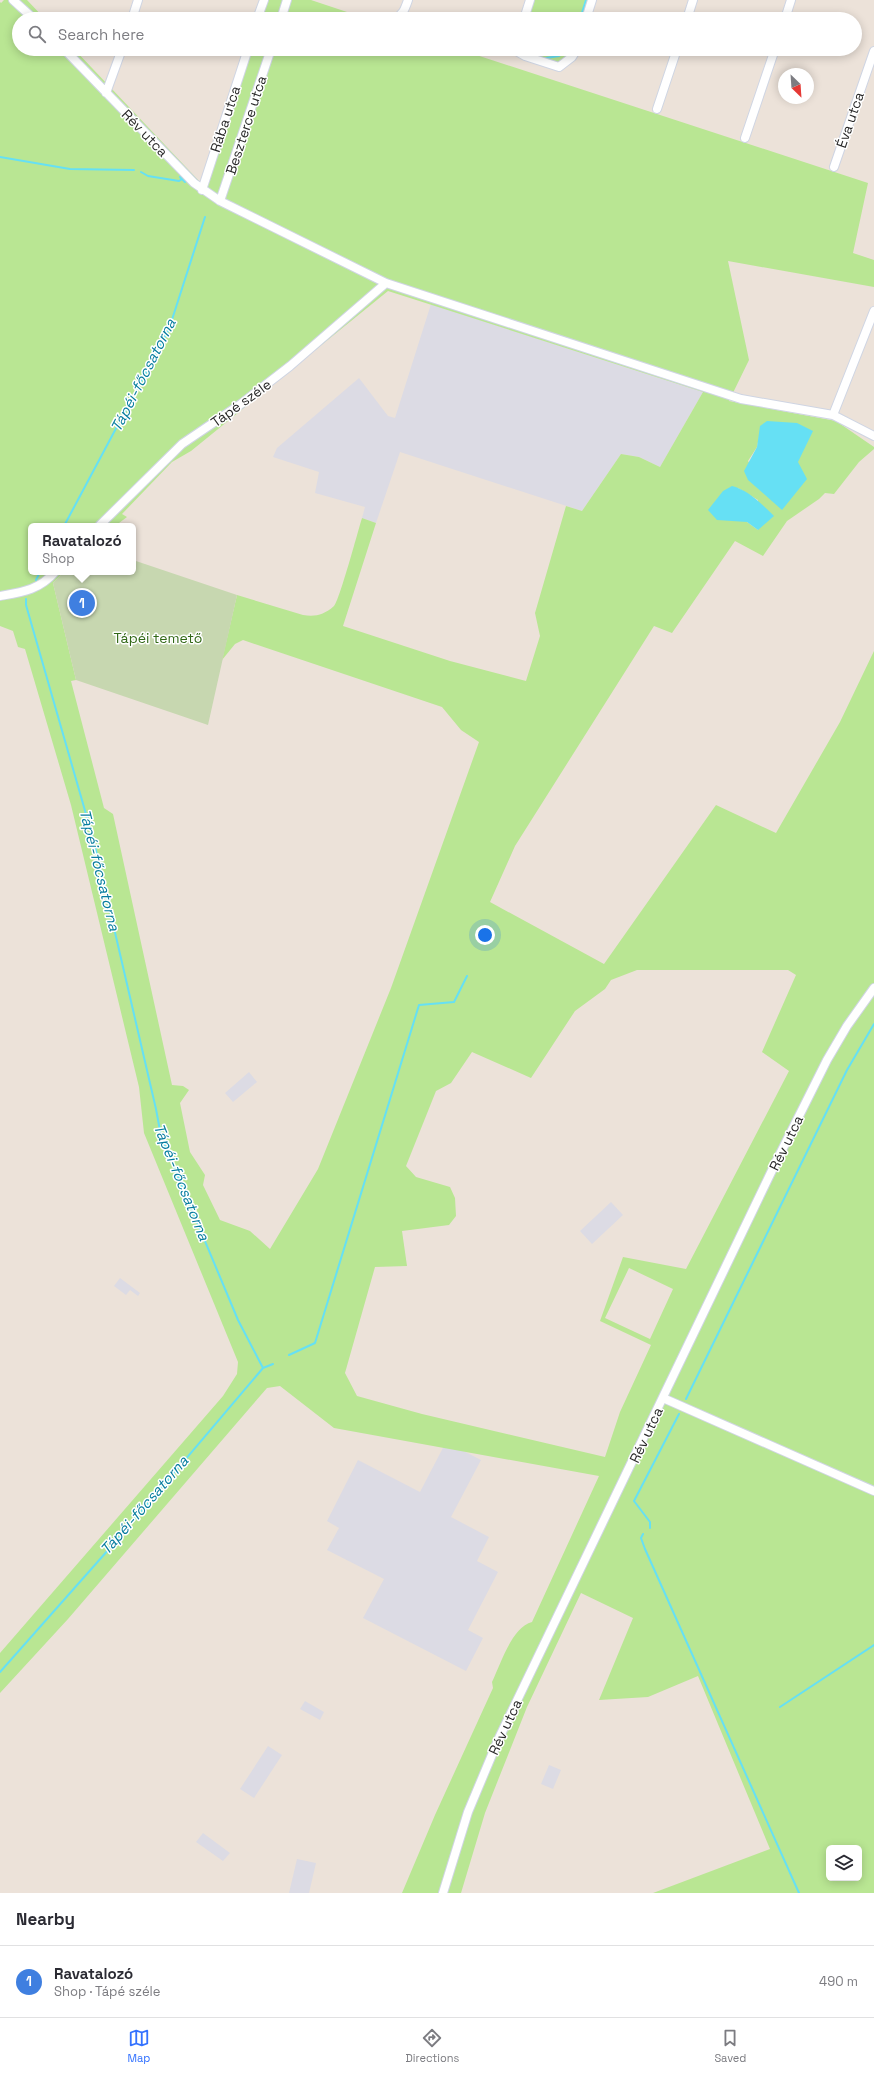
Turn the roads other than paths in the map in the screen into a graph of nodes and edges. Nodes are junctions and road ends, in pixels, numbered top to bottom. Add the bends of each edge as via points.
1 (13, 0) edge
2 (138, 0) edge
3 (264, 0) edge
4 (287, 0) edge
5 (408, 0) edge
6 (530, 0) edge
7 (592, 0) edge
8 (693, 0) edge
9 (791, 0) edge
10 (26, 12) edge
11 (134, 12) edge
12 (260, 12) edge
13 (283, 12) edge
14 (403, 12) edge
15 (526, 12) edge
16 (588, 12) edge
17 (689, 12) edge
18 (787, 12) edge
19 (874, 51) edge
20 (71, 56) edge
21 (119, 56) edge
22 (246, 56) edge
23 (269, 56) edge
24 (525, 56) edge
25 (573, 56) edge
26 (675, 56) edge
27 (773, 56) edge
28 (106, 93) junction
29 (656, 109) dead end
30 (745, 138) dead end
31 (834, 168) dead end
32 (202, 190) junction
33 (220, 201) junction
34 (386, 283) junction
35 (874, 311) edge
36 (833, 415) junction
37 (874, 436) edge
38 (102, 523) edge
39 (52, 575) edge
40 (0, 596) edge
41 (874, 988) edge
42 (663, 1398) junction
43 (874, 1491) edge
44 (443, 1893) edge

1 - 10 street
2 - 11 street
3 - 12 street
4 - 13 street
5 - 14 street
6 - 15 street
7 - 16 street
8 - 17 street
9 - 18 street
19 - 31 street, Éva utca
20 - 28 street, Rév utca
21 - 28 street
22 - 32 street, Rába utca
23 - 33 street, Beszterce utca
24 - 25 street via 559,67
26 - 29 street
27 - 30 street
28 - 32 street, Rév utca
32 - 33 street, Rév utca
33 - 34 street, Rév utca
34 - 36 street, Rév utca via 741,399
34 - 38 street, Tápé széle via 290,366 241,404 182,444
35 - 36 street
36 - 37 street, Rév utca
39 - 40 street via 34,589
41 - 42 street, Rév utca via 827,1060
42 - 43 street
42 - 44 street, Rév utca via 478,1785 454,1852

